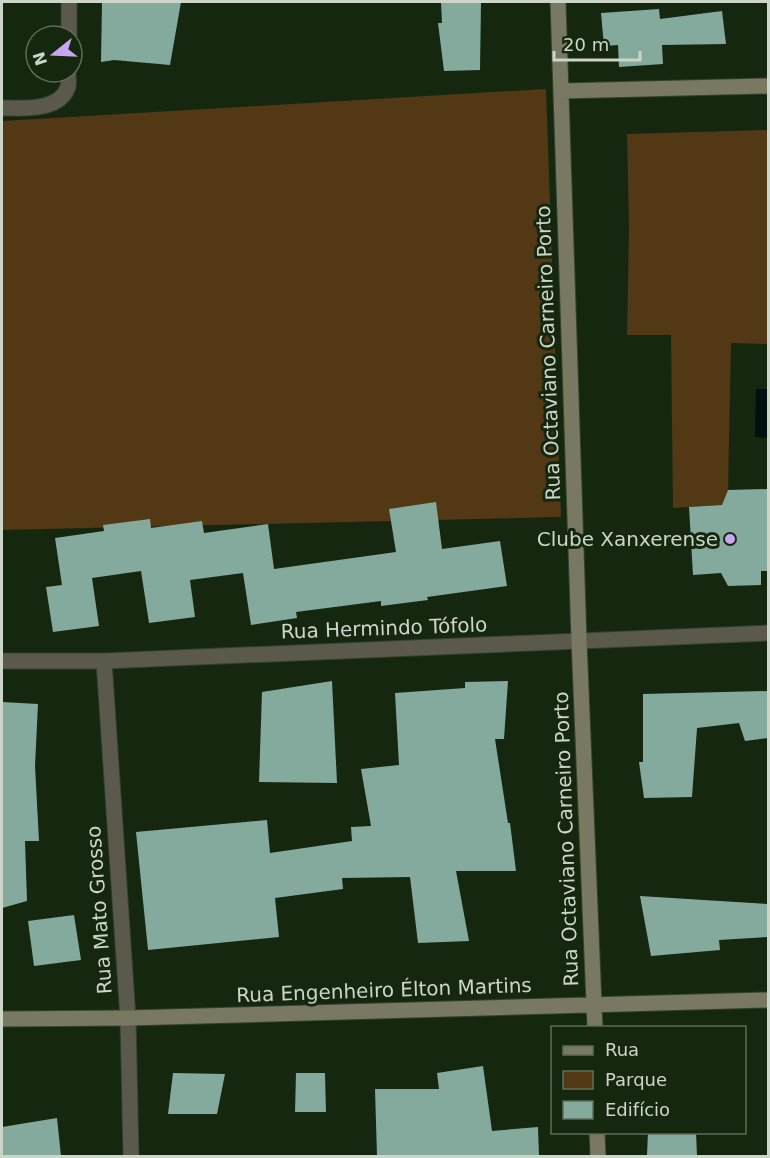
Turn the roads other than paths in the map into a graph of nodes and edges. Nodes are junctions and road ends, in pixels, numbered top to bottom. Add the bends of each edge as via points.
1 (69, 2) edge
2 (558, 2) edge
3 (69, 24) edge
4 (66, 84) edge
5 (768, 86) edge
6 (561, 91) junction
7 (2, 108) edge
8 (768, 633) edge
9 (579, 640) junction
10 (2, 661) edge
11 (104, 661) junction
12 (768, 1000) edge
13 (594, 1006) junction
14 (128, 1018) junction
15 (2, 1019) edge
16 (595, 1026) edge
17 (597, 1134) edge
18 (131, 1156) edge
19 (598, 1156) edge

1 - 3 street
2 - 6 street, Rua Octaviano Carneiro Porto
4 - 7 street via 57,101 42,107
5 - 6 street
6 - 9 street, Rua Octaviano Carneiro Porto
8 - 9 street, Rua Hermindo Tófolo
9 - 11 street, Rua Hermindo Tófolo
9 - 13 street, Rua Octaviano Carneiro Porto
10 - 11 street, Rua Hermindo Tófolo
11 - 14 street, Rua Mato Grosso
12 - 13 street, Rua Engenheiro Élton Martins
13 - 14 street, Rua Engenheiro Élton Martins
13 - 16 street, Rua Octaviano Carneiro Porto
14 - 15 street, Rua Engenheiro Élton Martins
14 - 18 street, Rua Mato Grosso
17 - 19 street

